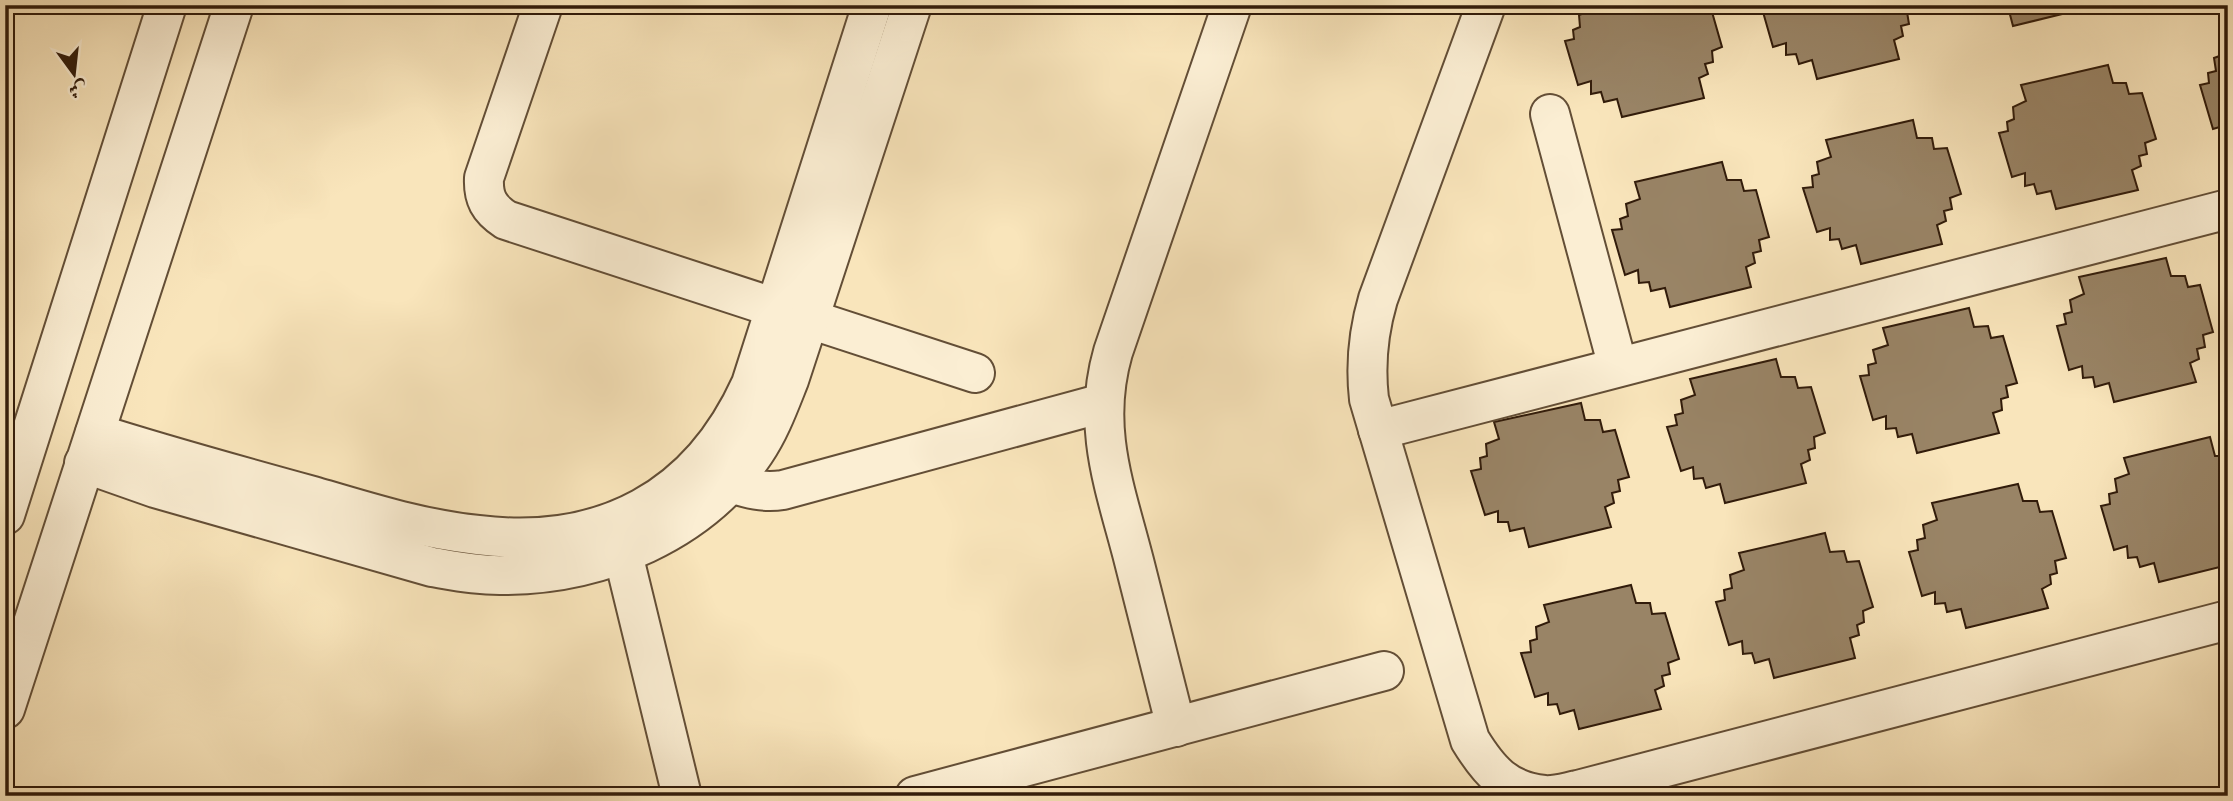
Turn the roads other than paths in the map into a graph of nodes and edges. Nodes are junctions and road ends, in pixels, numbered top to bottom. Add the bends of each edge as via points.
1 (167, 5) edge
2 (234, 5) edge
3 (543, 5) edge
4 (872, 5) edge
5 (912, 5) edge
6 (1232, 5) edge
7 (1486, 5) edge
8 (1550, 114) dead end
9 (2228, 209) edge
10 (792, 312) junction
11 (1618, 367) junction
12 (975, 373) dead end
13 (1103, 403) junction
14 (1378, 430) junction
15 (89, 448) junction
16 (731, 483) junction
17 (5, 515) edge
18 (623, 554) junction
19 (2228, 620) edge
20 (1384, 671) dead end
21 (5, 709) edge
22 (1176, 727) junction
23 (682, 796) edge
24 (915, 796) edge

1 - 17 street
2 - 15 street
3 - 10 street via 484,178 486,202 494,213
4 - 10 street
5 - 10 street
6 - 13 street via 1113,352
7 - 14 street via 1371,324 1366,374
8 - 11 street
9 - 11 street
10 - 12 street
10 - 15 street via 723,437 704,460 642,509 574,534 511,538 446,531
10 - 16 street via 774,417
11 - 14 street
13 - 16 street via 783,490 751,490
13 - 22 street via 1107,455
14 - 19 street via 1470,740 1487,768 1514,788 1546,795 1578,790
15 - 18 street via 168,492 432,567 468,573 543,573
15 - 21 street
16 - 18 street via 681,525
18 - 23 street
20 - 22 street
22 - 24 street

